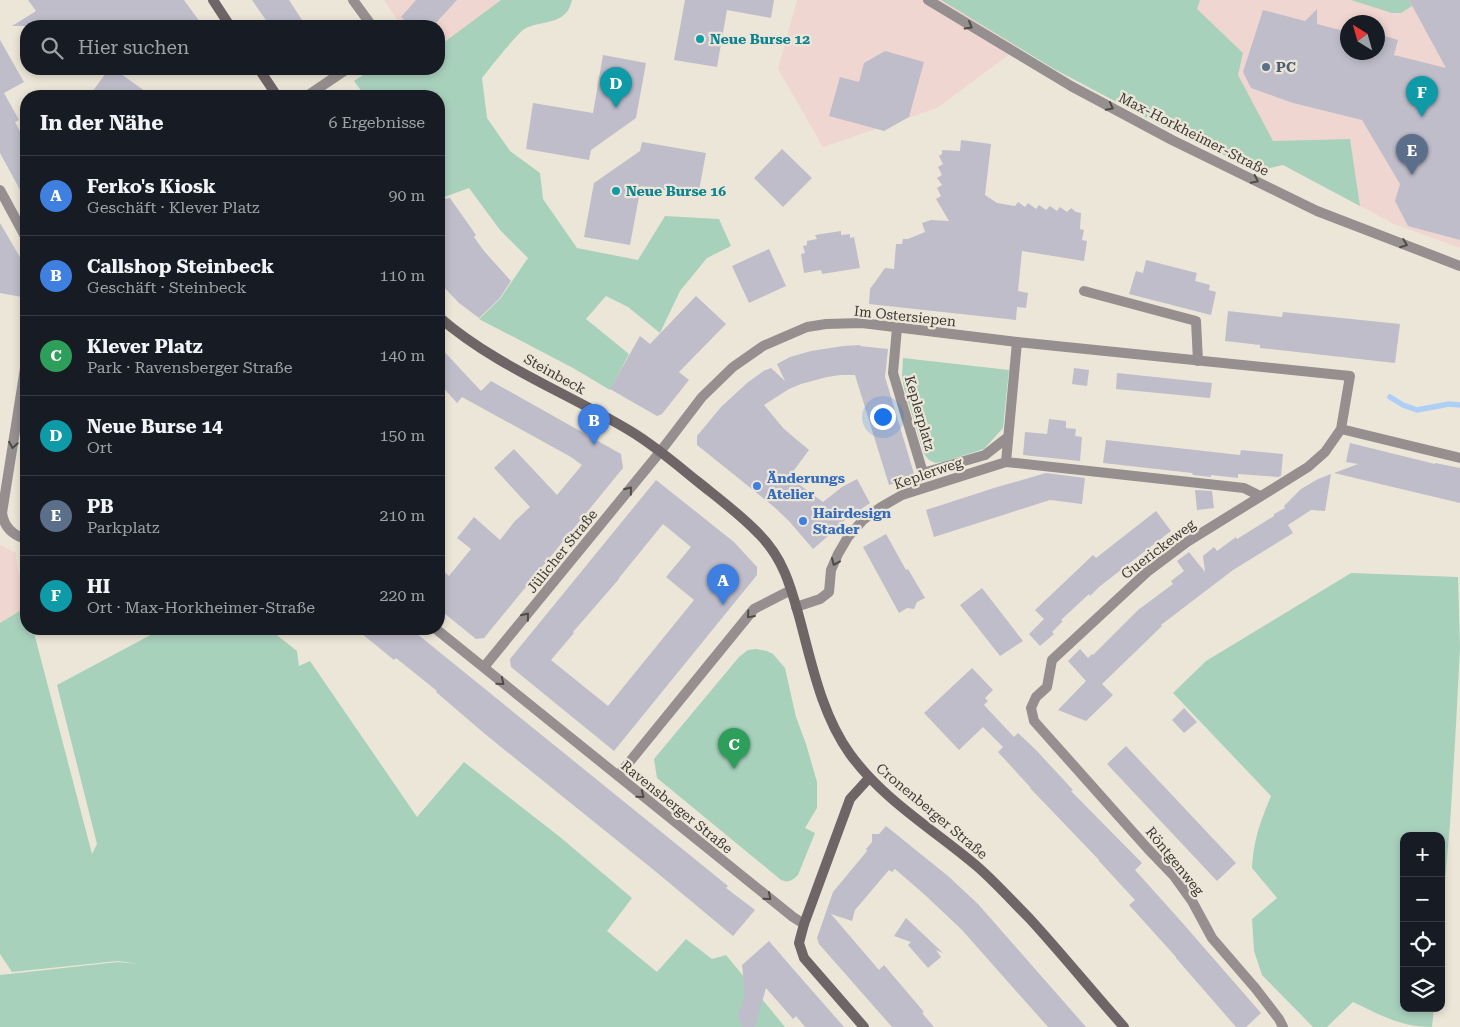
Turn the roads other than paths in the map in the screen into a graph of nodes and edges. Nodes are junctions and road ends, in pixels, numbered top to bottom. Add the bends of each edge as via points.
1 (213, 0) edge
2 (353, 0) edge
3 (928, 0) edge
4 (226, 20) edge
5 (368, 20) edge
6 (263, 75) edge
7 (338, 75) edge
8 (273, 90) edge
9 (316, 90) edge
10 (0, 190) edge
11 (20, 227) edge
12 (1460, 266) edge
13 (1084, 290) dead end
14 (445, 324) edge
15 (896, 328) junction
16 (1017, 342) junction
17 (1198, 361) junction
18 (20, 400) edge
19 (1341, 429) junction
20 (1008, 437) junction
21 (660, 452) junction
22 (1460, 458) edge
23 (1006, 462) junction
24 (1260, 496) junction
25 (20, 537) edge
26 (790, 590) junction
27 (796, 607) junction
28 (443, 635) edge
29 (484, 668) junction
30 (1034, 721) joint
31 (618, 776) junction
32 (869, 778) junction
33 (804, 924) junction
34 (864, 1027) edge
35 (1124, 1027) edge
36 (1283, 1027) edge

1 - 4 main road
2 - 5 street
3 -> 12 street, Max-Horkheimer-Straße via 1071,86 1172,140 1317,211
6 - 8 main road
7 - 9 street
10 - 11 street
13 - 17 street via 1196,321
14 - 21 main road, Steinbeck via 510,365 632,432
15 - 16 street, Im Ostersiepen
15 - 20 street, Keplerplatz via 893,373 923,473 985,455
15 - 21 street, Im Ostersiepen via 862,323 826,324 808,327 763,346 732,367 702,397
16 - 17 street, Im Ostersiepen
16 - 20 street
17 - 19 street, Im Ostersiepen via 1350,376
18 -> 25 street via 2,513 8,529
19 - 22 street
19 - 24 street, Guerickeweg via 1326,452 1308,467
20 - 23 street
21 - 26 main road, Cronenberger Straße via 762,536 783,565
29 -> 21 street, Jülicher Straße
23 - 24 street via 1244,488
23 -> 27 street, Keplerweg via 902,495 881,507 848,537 831,570 829,592
24 - 30 street, Guerickeweg via 1187,542 1147,572 1052,660 1046,687 1031,708
26 - 27 main road, Cronenberger Straße
26 -> 31 street via 754,609
27 - 32 main road, Cronenberger Straße via 833,726
28 - 29 street, Ravensberger Straße
29 -> 31 street, Ravensberger Straße
30 - 36 street, Röntgenweg via 1174,876 1212,938 1256,989
31 -> 33 street, Ravensberger Straße
32 - 33 main road via 850,799
32 - 35 main road, Cronenberger Straße via 1006,893
33 - 34 main road via 799,943 804,958

